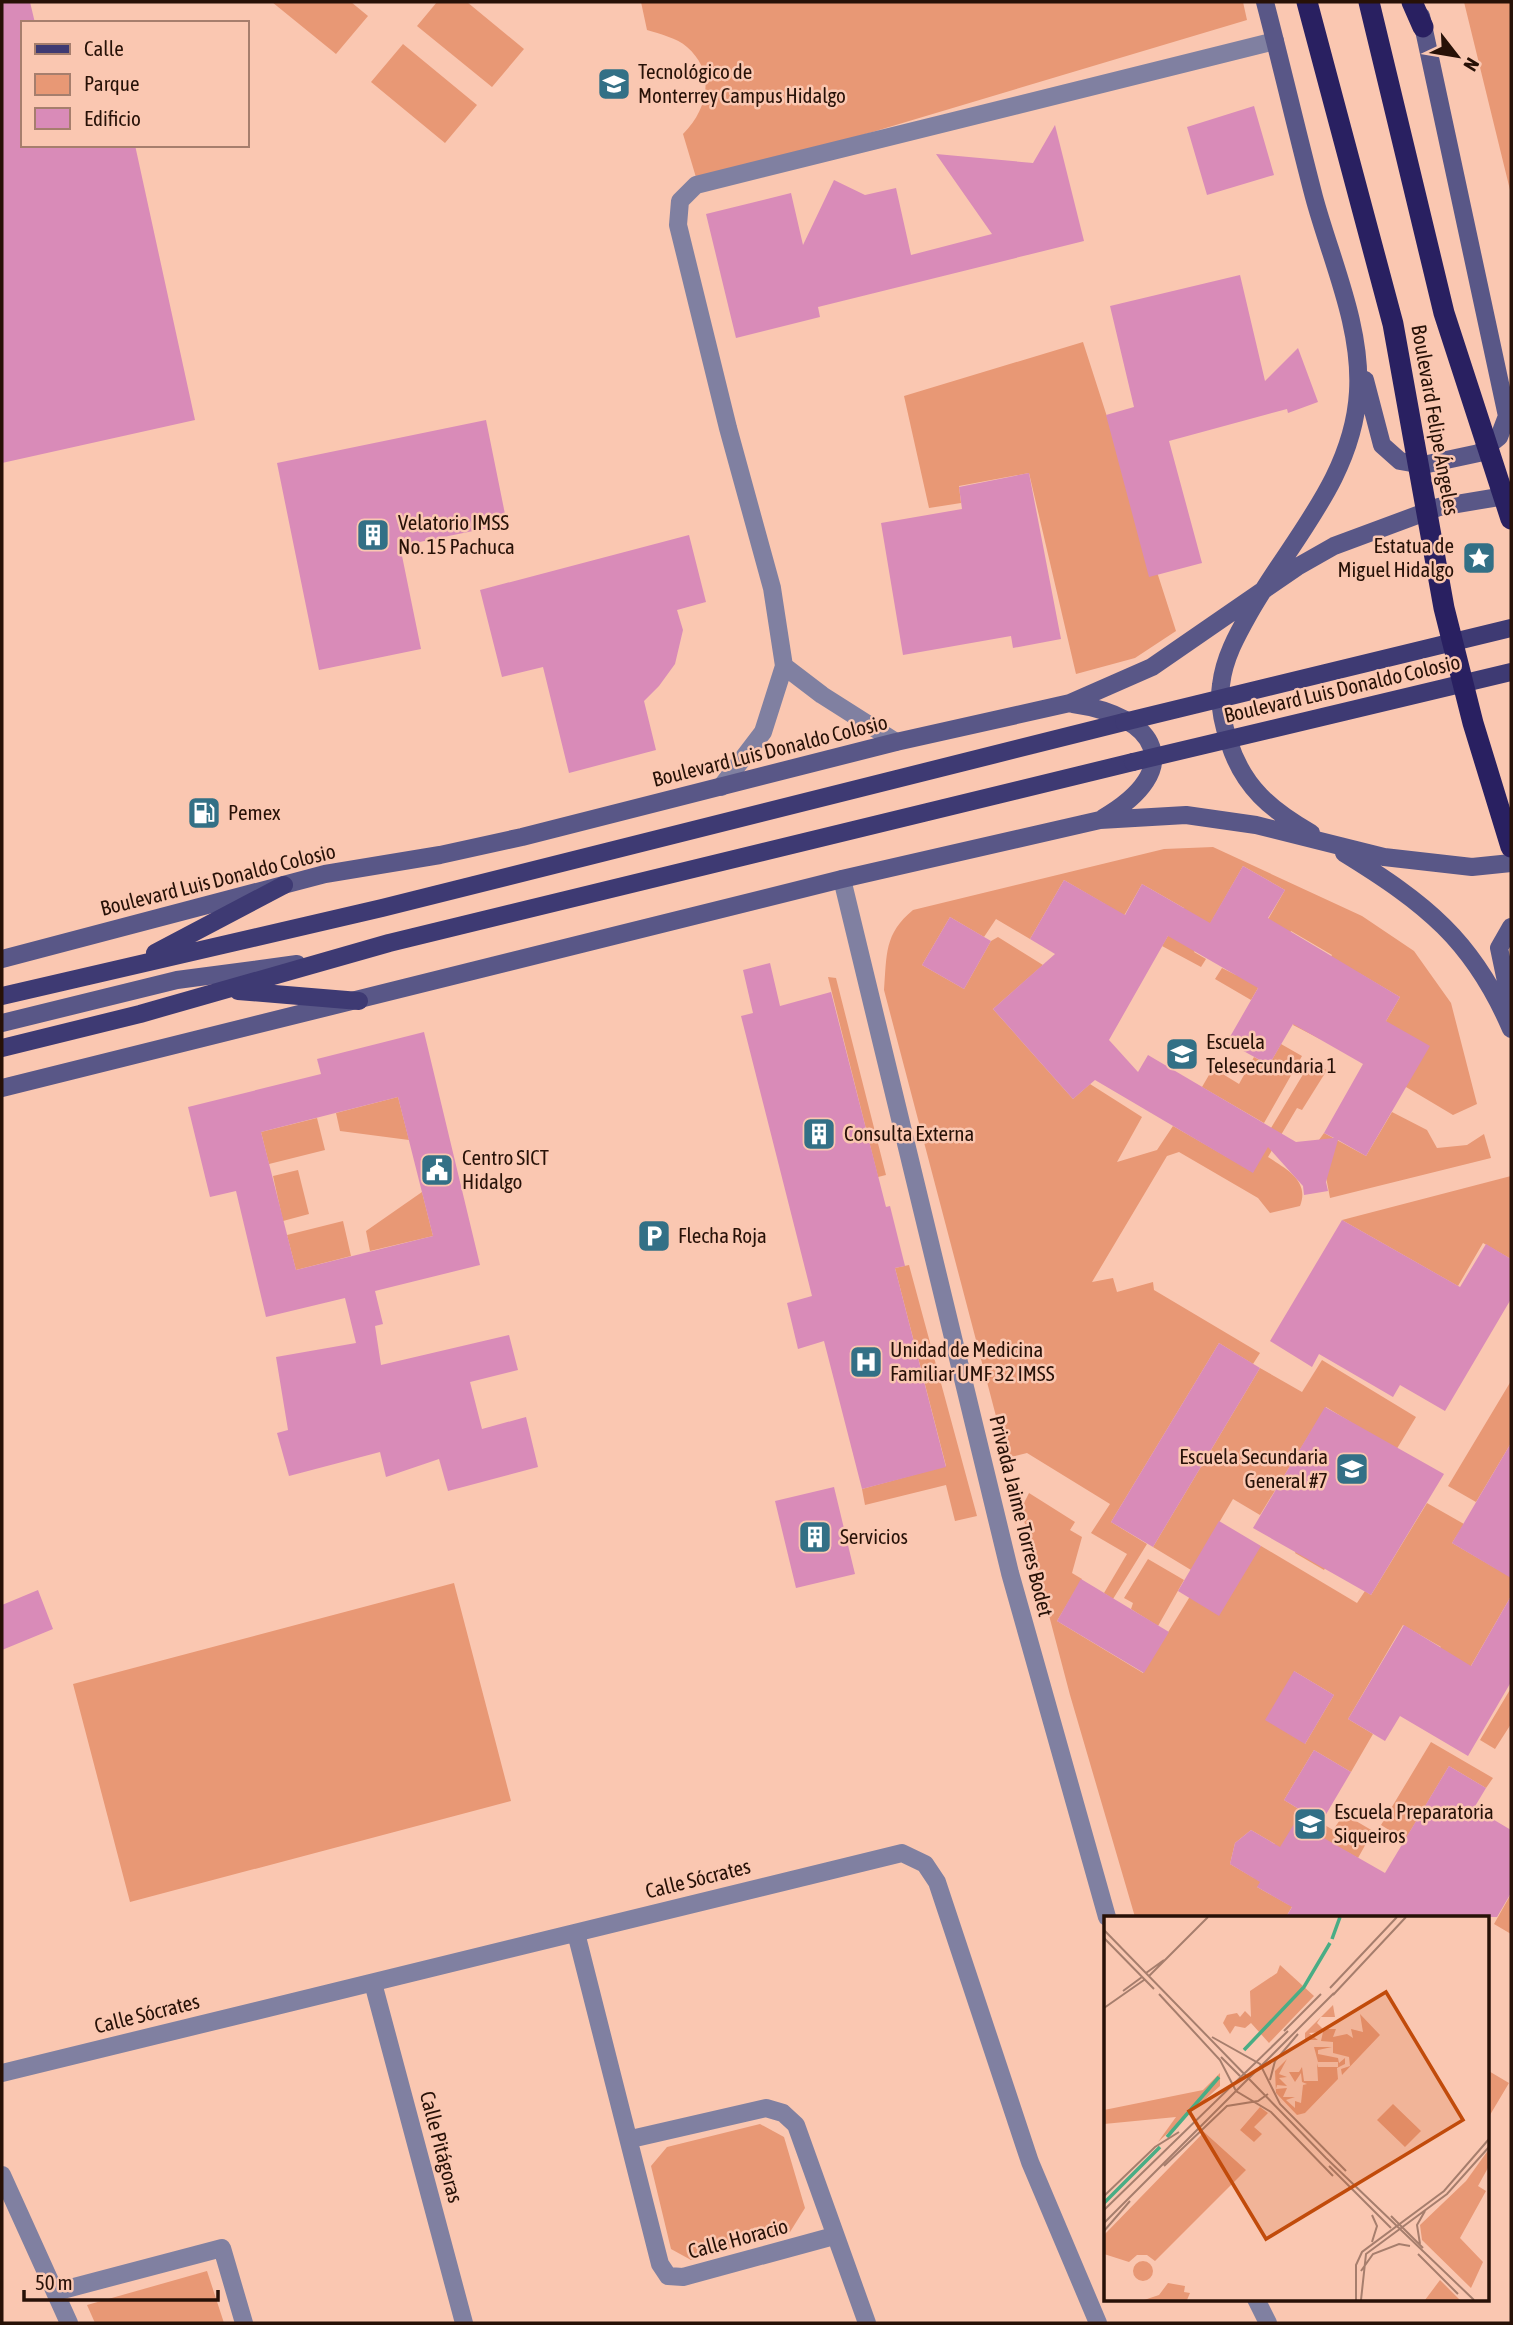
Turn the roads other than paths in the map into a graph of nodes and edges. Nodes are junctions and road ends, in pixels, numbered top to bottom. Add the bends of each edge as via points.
1 (1265, 2) edge
2 (1307, 2) edge
3 (1369, 2) edge
4 (1412, 2) edge
5 (1419, 2) edge
6 (1423, 27) junction
7 (1275, 41) junction
8 (1491, 332) junction
9 (1359, 352) junction
10 (1511, 371) edge
11 (1511, 495) edge
12 (1511, 519) edge
13 (1262, 591) junction
14 (1511, 628) edge
15 (784, 666) junction
16 (1511, 672) edge
17 (1069, 704) junction
18 (896, 742) junction
19 (721, 786) junction
20 (1100, 820) junction
21 (1333, 846) junction
22 (1511, 846) edge
23 (1511, 863) edge
24 (842, 879) junction
25 (284, 885) junction
26 (1511, 928) edge
27 (334, 959) junction
28 (2, 960) edge
29 (131, 967) junction
30 (224, 990) junction
31 (2, 996) edge
32 (359, 1001) junction
33 (1511, 1005) edge
34 (2, 1023) edge
35 (1511, 1030) edge
36 (2, 1048) edge
37 (2, 1088) edge
38 (1107, 1916) edge
39 (576, 1933) junction
40 (373, 1983) junction
41 (2, 2073) edge
42 (631, 2139) junction
43 (2, 2175) edge
44 (834, 2236) junction
45 (55, 2292) junction
46 (1256, 2300) edge
47 (69, 2323) edge
48 (244, 2323) edge
49 (464, 2323) edge
50 (867, 2323) edge
51 (1098, 2323) edge
52 (1268, 2323) edge

1 - 7 main road
2 - 22 highway, Boulevard Felipe Ángeles, bridge via 1393,324 1444,608
3 - 12 highway, Boulevard Felipe Ángeles, bridge via 1444,313
4 - 6 highway
5 - 6 main road
6 - 8 main road
7 - 9 main road
7 - 15 street via 696,185 680,201 678,225 772,589
8 - 9 main road via 1507,416 1499,437 1479,453 1423,464 1400,461 1382,445
8 - 10 main road
9 - 13 main road via 1355,427 1348,449 1327,492
11 - 13 main road, Boulevard Luis Donaldo Colosio via 1439,507 1390,524 1334,546
13 - 17 main road, Boulevard Luis Donaldo Colosio via 1152,667
13 - 21 main road via 1230,648 1220,687 1222,721 1237,769 1263,800
14 - 29 main road, Boulevard Luis Donaldo Colosio, bridge
15 - 18 street
15 - 19 street via 763,732
16 - 27 main road, Boulevard Luis Donaldo Colosio, bridge
17 - 18 main road, Boulevard Luis Donaldo Colosio
17 - 20 main road via 1115,712 1148,739 1154,761 1150,778 1128,804
18 - 19 main road, Boulevard Luis Donaldo Colosio
19 - 25 main road, Boulevard Luis Donaldo Colosio via 522,837
20 - 21 main road via 1186,815 1256,825
20 - 24 main road
21 - 23 main road via 1435,864
21 - 35 main road via 1374,871 1454,934 1480,966
24 - 32 main road
24 - 38 street, Privada Jaime Torres Bodet via 1010,1573
25 - 28 main road, Boulevard Luis Donaldo Colosio
25 - 29 main road
26 - 33 main road via 1499,948
27 - 30 main road, Boulevard Luis Donaldo Colosio
27 - 34 main road via 177,980
29 - 31 main road, Boulevard Luis Donaldo Colosio
30 - 32 main road
30 - 36 main road, Boulevard Luis Donaldo Colosio
32 - 37 main road
39 - 40 street, Calle Sócrates
39 - 42 street, Calle Horacio
39 - 51 street, Calle Sócrates via 902,1853 925,1864 937,1882 1030,2162
40 - 41 street, Calle Sócrates
40 - 49 street, Calle Pitágoras
42 - 44 street via 766,2108 783,2113 796,2125
42 - 44 street, Calle Horacio via 660,2264 668,2276 683,2277
43 - 45 street
44 - 50 street
45 - 47 street
45 - 48 street via 222,2248
46 - 52 street

